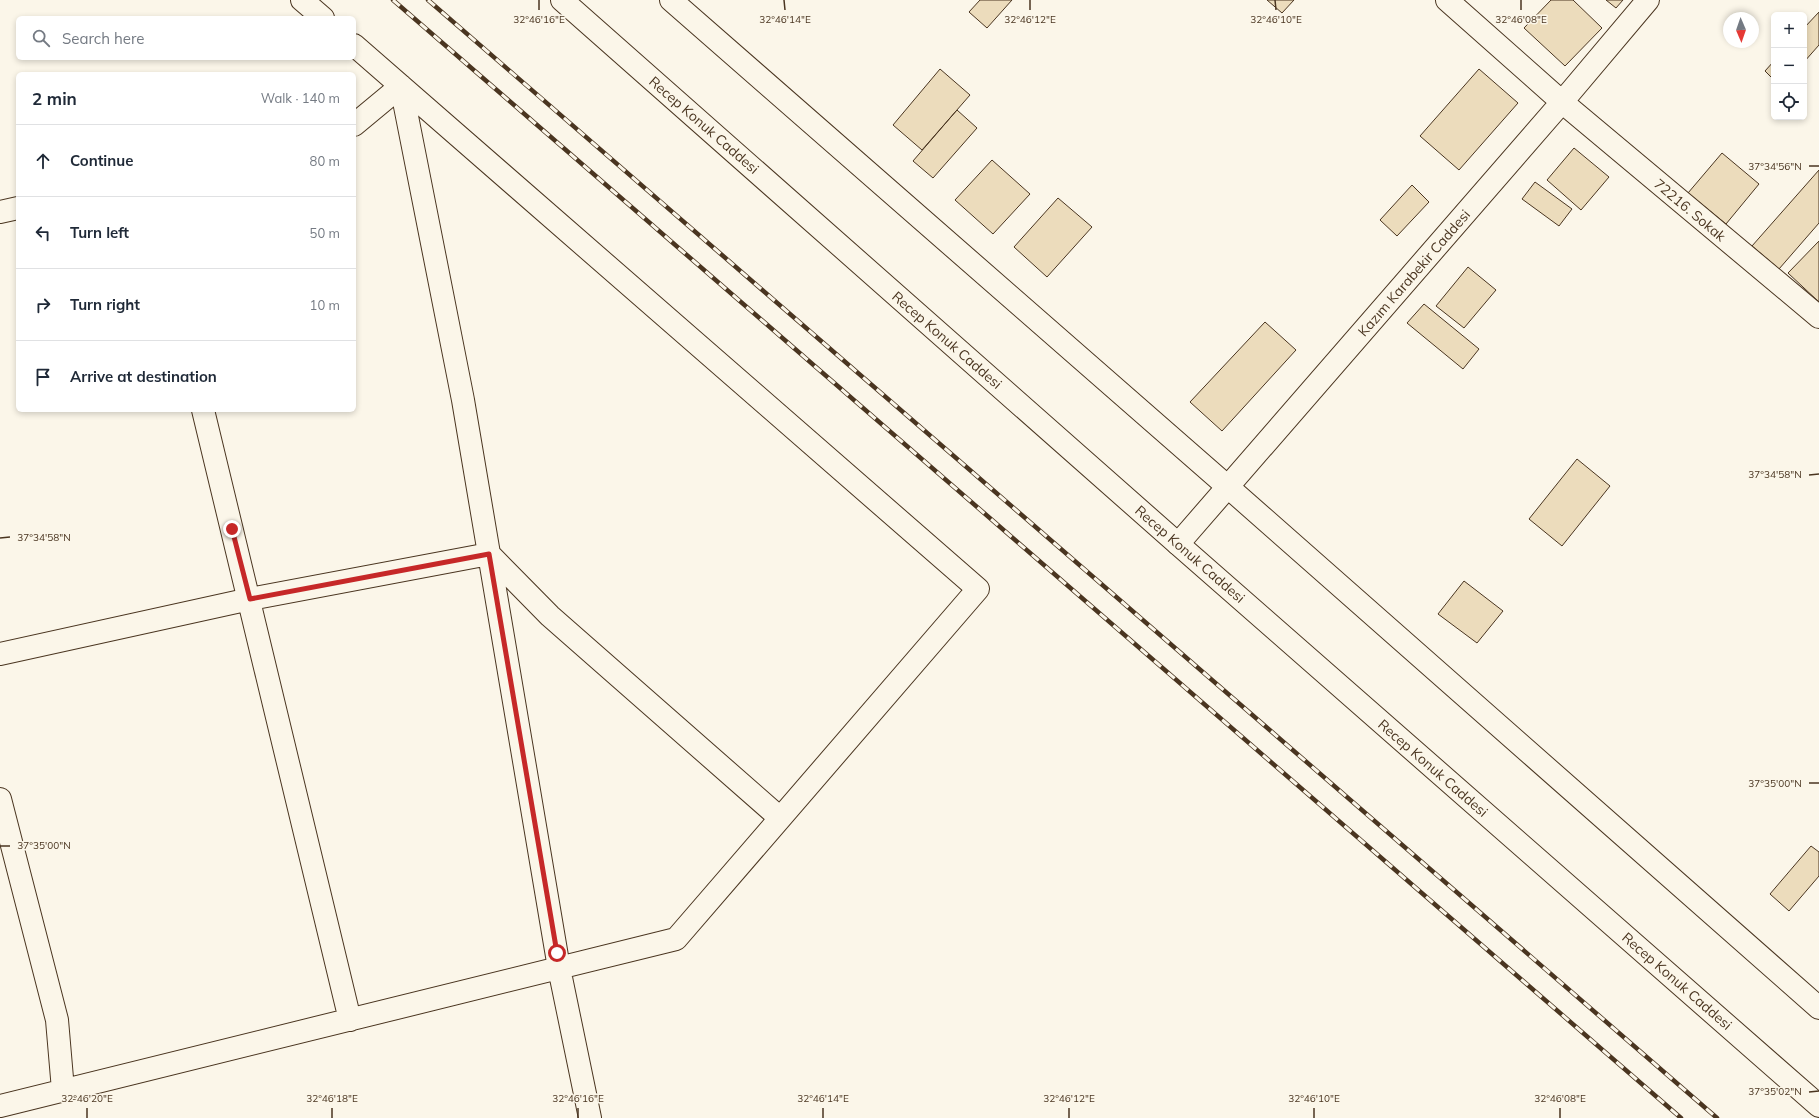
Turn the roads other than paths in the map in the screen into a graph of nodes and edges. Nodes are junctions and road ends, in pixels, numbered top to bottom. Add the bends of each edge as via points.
1 (302, 0) edge
2 (562, 0) edge
3 (671, 0) edge
4 (1447, 0) edge
5 (1648, 0) edge
6 (321, 16) edge
7 (356, 47) edge
8 (401, 86) junction
9 (1562, 102) junction
10 (356, 123) edge
11 (16, 208) edge
12 (0, 212) edge
13 (1819, 317) edge
14 (204, 412) edge
15 (1228, 487) junction
16 (1178, 544) junction
17 (489, 554) junction
18 (250, 599) junction
19 (0, 654) edge
20 (0, 799) edge
21 (780, 818) junction
22 (560, 968) junction
23 (1819, 1008) edge
24 (350, 1020) junction
25 (63, 1090) junction
26 (0, 1106) edge
27 (1819, 1106) edge
28 (590, 1118) edge

1 - 6 street
2 - 16 street, Recep Konuk Caddesi
3 - 15 street
4 - 9 street, 72216. Sokak
5 - 9 street, Kazım Karabekir Caddesi
7 - 8 street
8 - 10 street
8 - 17 street via 463,400
8 - 21 street via 978,589
9 - 13 street, 72216. Sokak
9 - 15 street, Kazım Karabekir Caddesi
11 - 12 street
14 - 18 street
15 - 16 street, Kazım Karabekir Caddesi
15 - 23 street
16 - 27 street, Recep Konuk Caddesi
17 - 18 street
17 - 21 street via 550,616
17 - 22 street
18 - 19 street
18 - 24 street
20 - 25 street via 57,1020
21 - 22 street via 676,938
22 - 24 street
22 - 28 street
24 - 25 street
25 - 26 street

